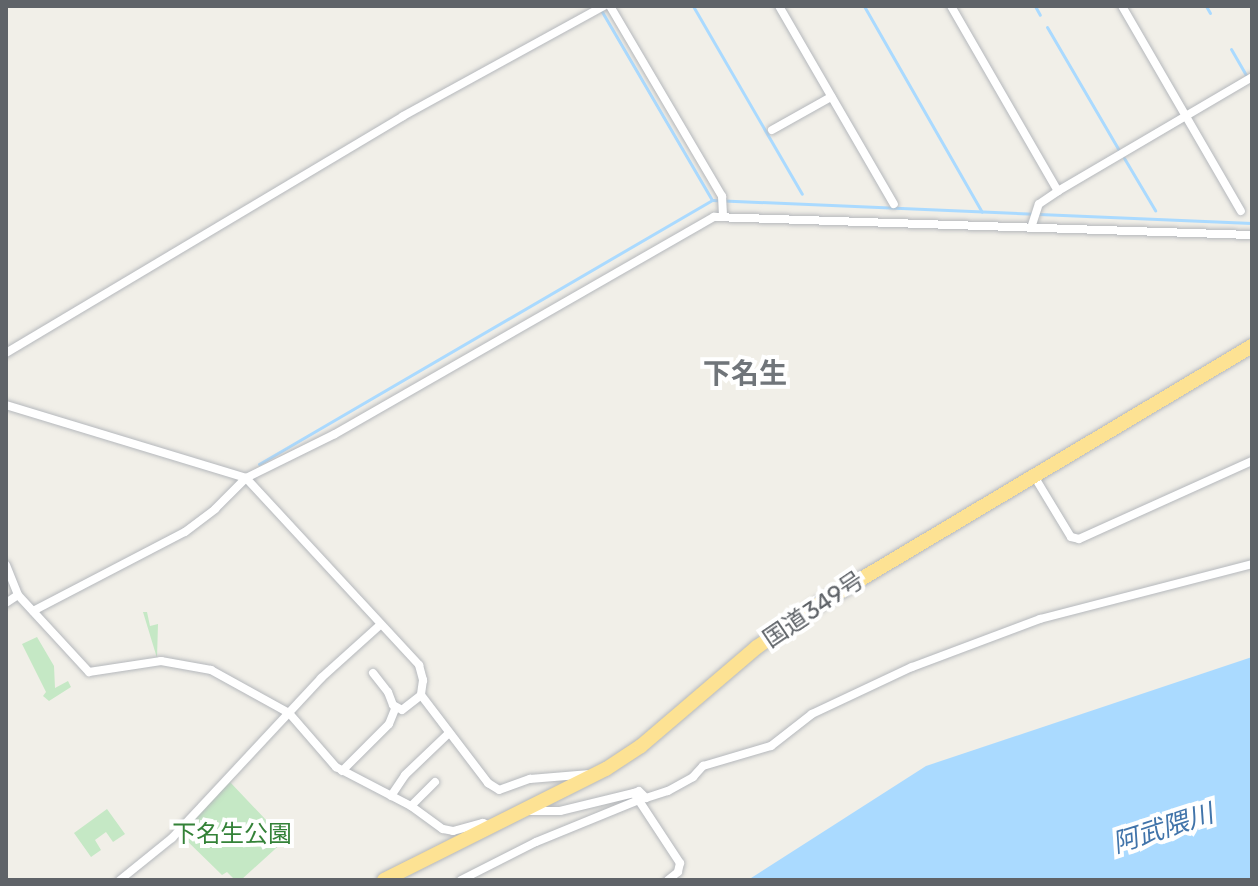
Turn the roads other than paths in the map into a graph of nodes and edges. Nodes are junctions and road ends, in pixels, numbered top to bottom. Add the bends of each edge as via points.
1 (779, 6) edge
2 (951, 6) edge
3 (1122, 6) edge
4 (604, 7) edge
5 (1252, 77) edge
6 (831, 97) junction
7 (1187, 117) junction
8 (772, 130) dead end
9 (1058, 191) junction
10 (894, 204) dead end
11 (1241, 211) dead end
12 (722, 213) junction
13 (1030, 226) junction
14 (1252, 235) edge
15 (1252, 346) edge
16 (6, 353) edge
17 (6, 405) edge
18 (1252, 461) edge
19 (1034, 476) junction
20 (246, 478) junction
21 (1252, 564) edge
22 (6, 565) edge
23 (18, 595) junction
24 (6, 603) edge
25 (33, 611) junction
26 (380, 625) junction
27 (373, 673) dead end
28 (421, 695) junction
29 (396, 707) junction
30 (289, 713) junction
31 (449, 733) junction
32 (342, 771) junction
33 (595, 775) junction
34 (435, 782) dead end
35 (391, 796) junction
36 (637, 796) junction
37 (411, 806) junction
38 (524, 811) junction
39 (491, 827) junction
40 (120, 880) edge
41 (384, 880) edge
42 (461, 880) edge
43 (668, 880) edge

1 - 6 street
2 - 9 street
3 - 7 street
4 - 12 street via 722,196
4 - 16 street via 403,116
5 - 7 street
6 - 8 street
6 - 10 street
7 - 9 street
7 - 11 street
9 - 13 street via 1037,209
12 - 13 street
12 - 20 street via 335,434
13 - 14 street
15 - 19 highway, 国道349号
17 - 20 street
18 - 19 street via 1079,539 1071,537
19 - 33 highway, 国道349号 via 796,619 641,746
20 - 25 street via 185,532
20 - 26 street
21 - 36 street via 1040,619 898,673 812,714 771,746 703,766 668,791 646,798 639,791
22 - 23 street
23 - 24 street
23 - 25 street
25 - 30 street via 89,672 149,662 181,663 233,680
26 - 28 street via 419,665
26 - 30 street
27 - 29 street
28 - 29 street via 402,710
28 - 31 street
29 - 32 street via 389,724
30 - 32 street
30 - 40 street via 172,838
31 - 33 street via 499,790 550,776
31 - 35 street
32 - 35 street
33 - 38 highway, 国道349号
34 - 37 street
35 - 37 street
36 - 38 street via 560,811
36 - 42 street
36 - 43 street via 680,863
37 - 39 street via 447,831 483,823
38 - 39 highway, 国道349号
39 - 41 highway, 国道349号

